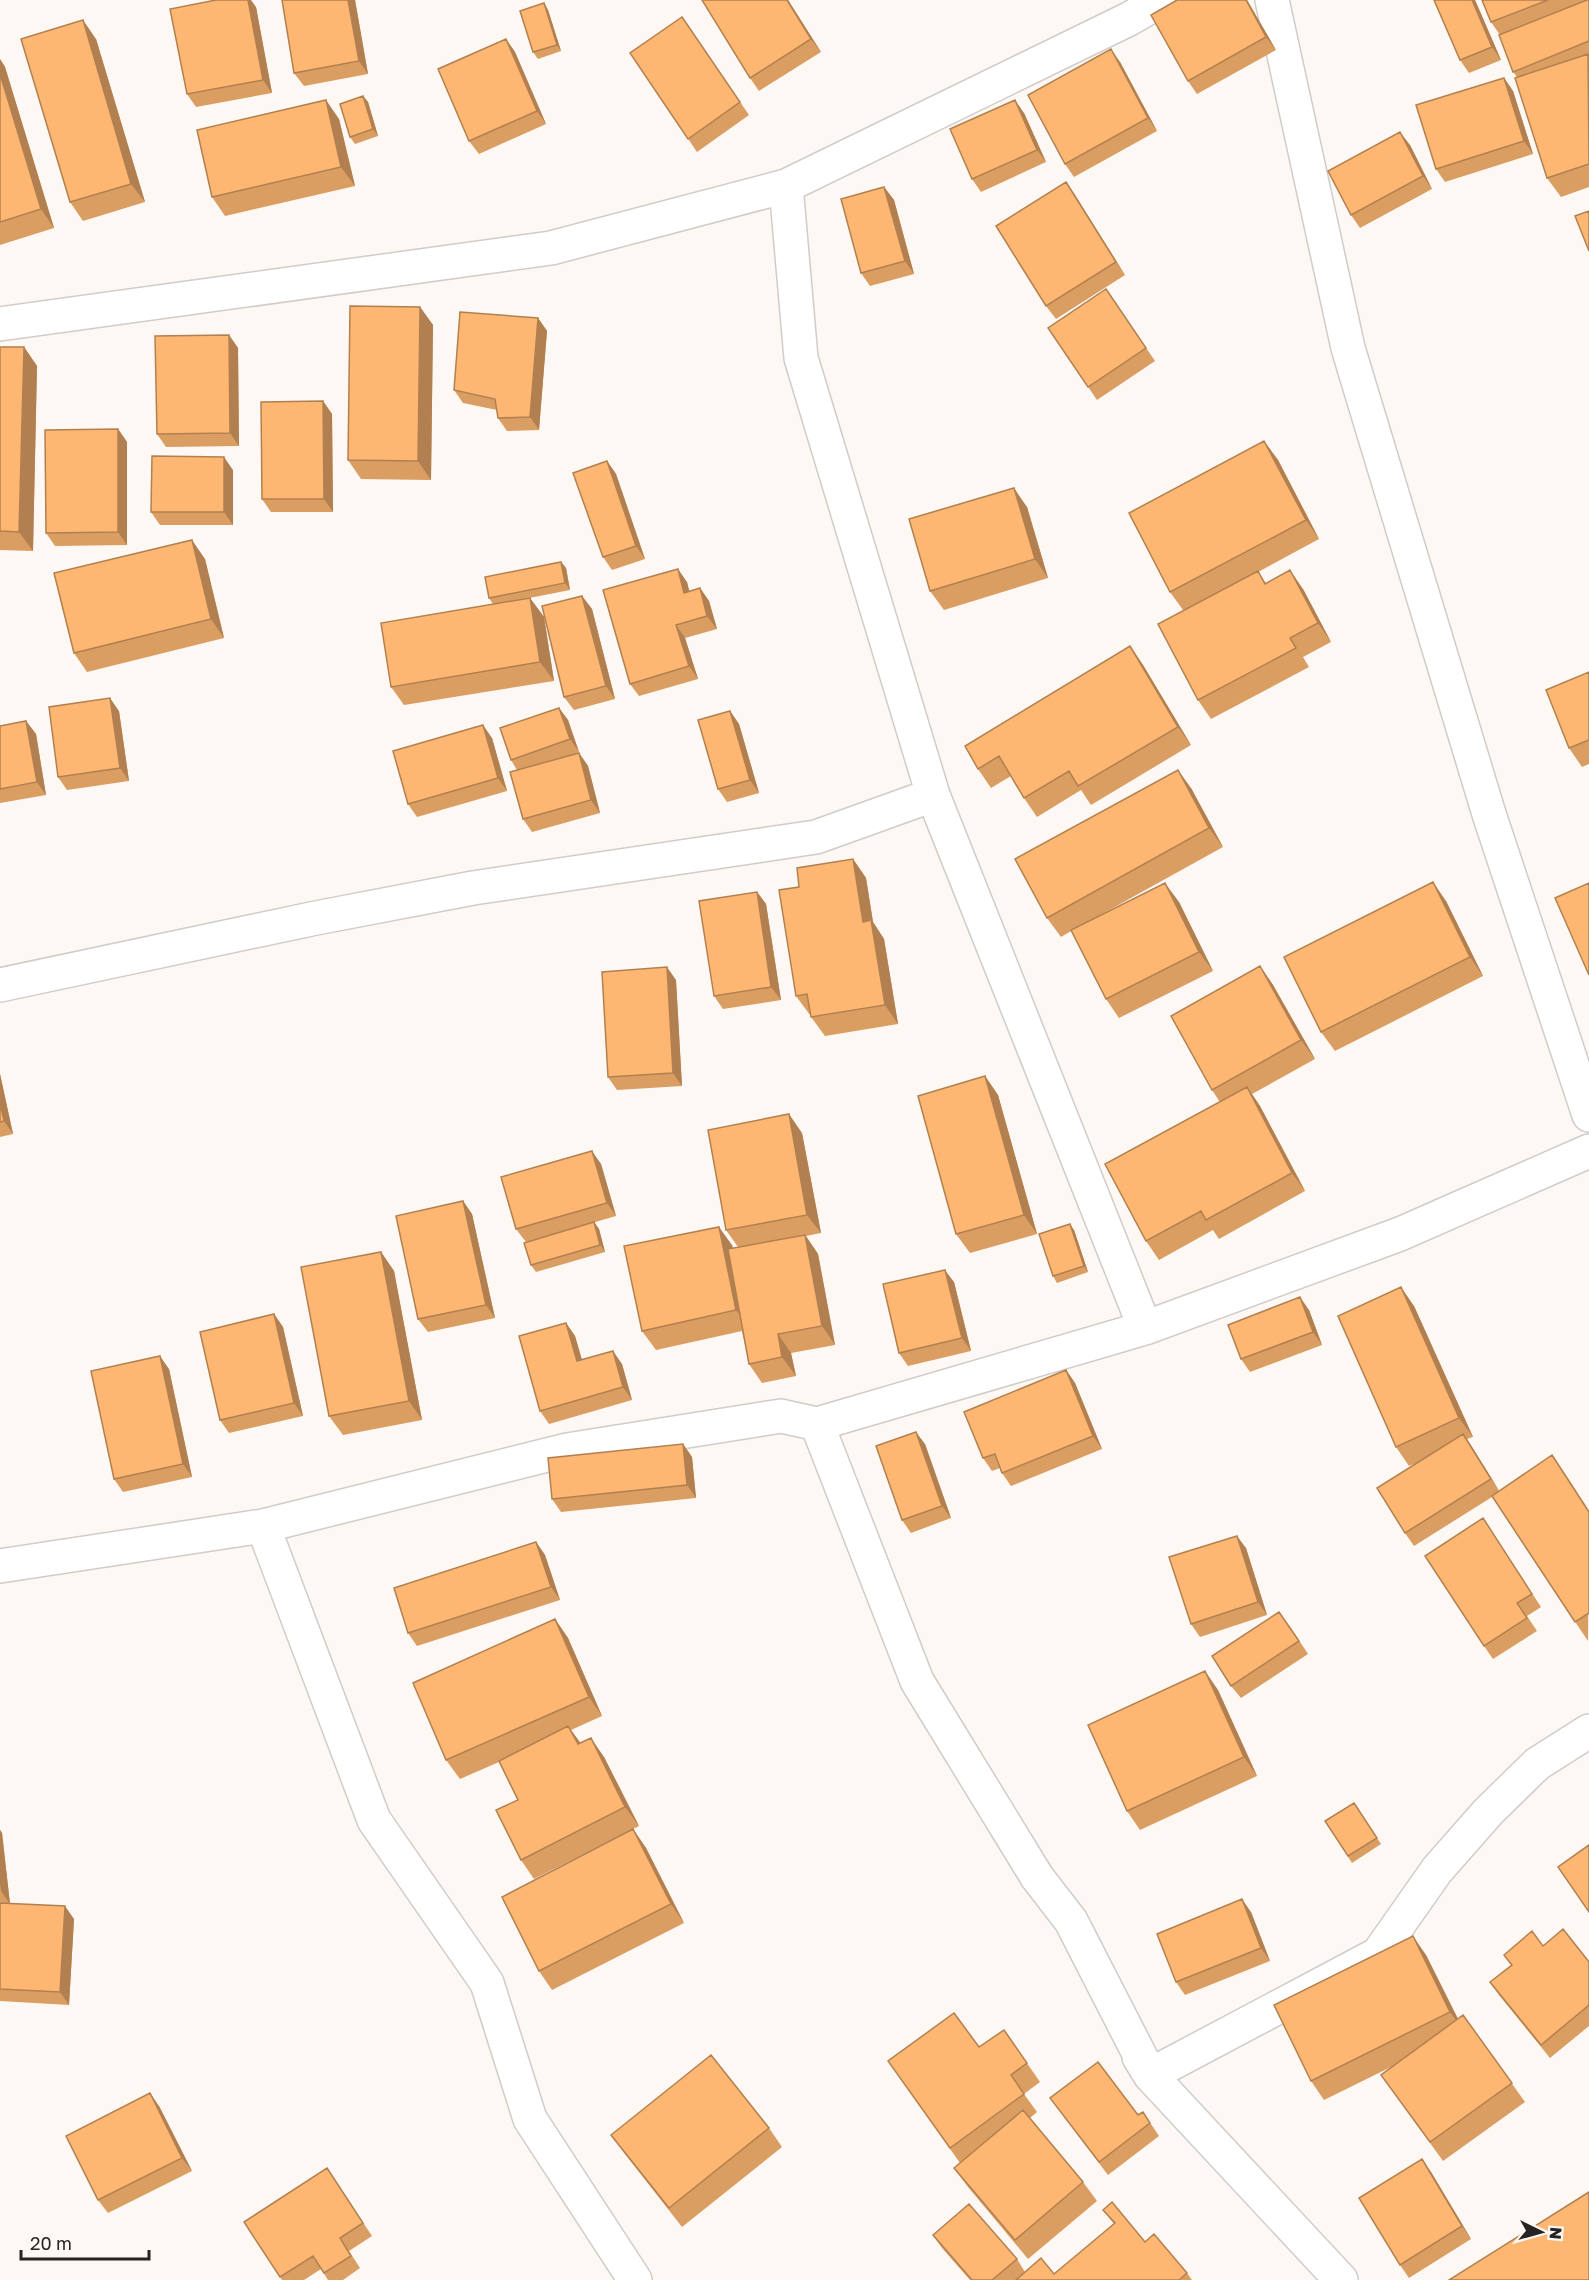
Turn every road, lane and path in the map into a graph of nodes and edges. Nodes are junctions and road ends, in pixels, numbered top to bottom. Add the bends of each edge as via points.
1 (1162, 0) edge
2 (1272, 0) edge
3 (786, 186) junction
4 (0, 324) edge
5 (933, 795) junction
6 (0, 985) edge
7 (1589, 1115) edge
8 (1589, 1151) edge
9 (1145, 1328) junction
10 (817, 1424) junction
11 (263, 1526) junction
12 (0, 1566) edge
13 (1589, 1731) edge
14 (1150, 2075) junction
15 (635, 2280) edge
16 (1341, 2280) edge

1 - 3 street
2 - 7 street via 1348,348 1489,814
3 - 4 street via 551,248
3 - 5 street via 801,358
5 - 6 street via 816,837 473,888
5 - 9 street
8 - 9 street via 1400,1234
9 - 10 street
10 - 11 street via 781,1416 567,1450
10 - 14 street via 917,1681 1037,1877 1071,1921
11 - 12 street
11 - 15 street via 374,1820 487,1983 530,2119
13 - 14 street via 1537,1764 1488,1812 1437,1870 1378,1954
14 - 16 street

